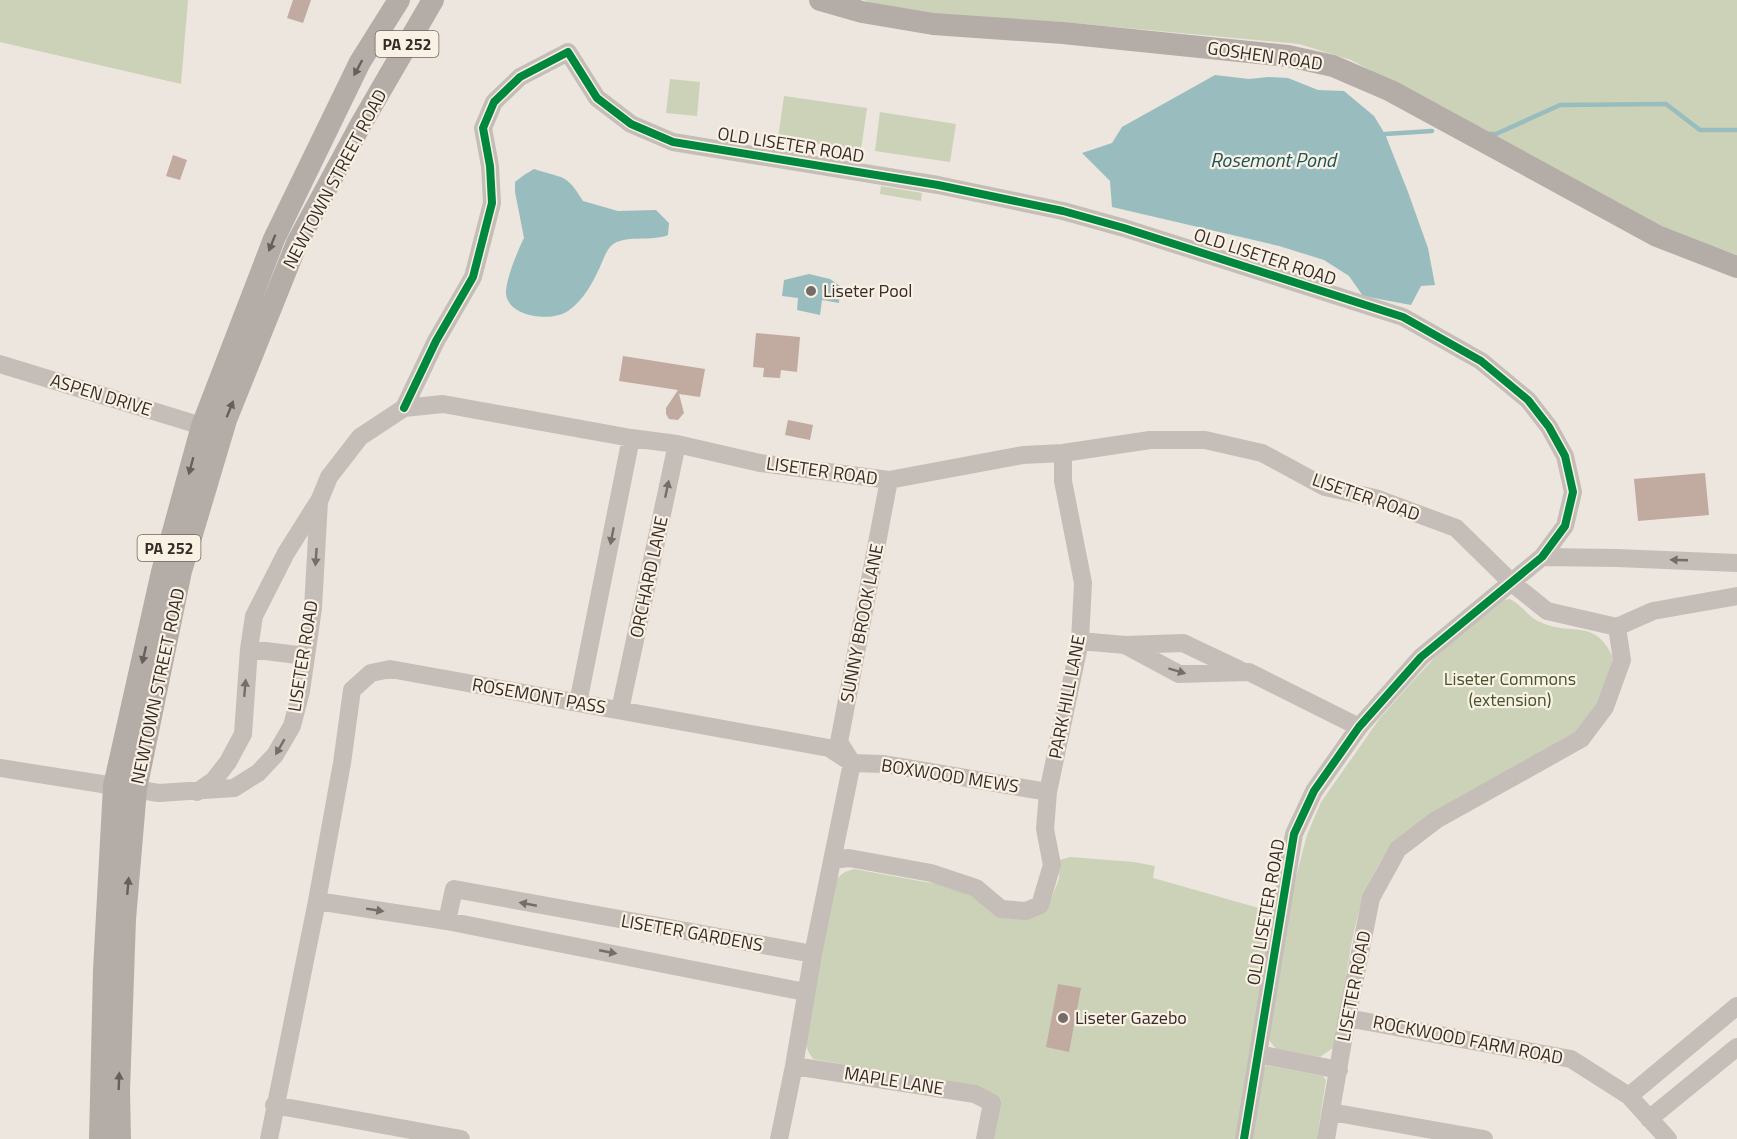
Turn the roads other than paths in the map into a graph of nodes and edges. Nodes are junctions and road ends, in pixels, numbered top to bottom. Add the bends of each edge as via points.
1 (399, 0) edge
2 (433, 0) edge
3 (820, 0) edge
4 (331, 120) junction
5 (358, 129) junction
6 (1737, 267) edge
7 (0, 364) edge
8 (404, 408) junction
9 (202, 426) junction
10 (631, 438) junction
11 (677, 444) junction
12 (1063, 453) junction
13 (889, 480) junction
14 (320, 499) junction
15 (1542, 557) junction
16 (1737, 563) edge
17 (1511, 582) junction
18 (1737, 596) edge
19 (1617, 627) junction
20 (1080, 641) junction
21 (1125, 645) junction
22 (249, 649) junction
23 (306, 656) junction
24 (1247, 672) junction
25 (578, 703) junction
26 (620, 711) junction
27 (1359, 728) junction
28 (852, 763) junction
29 (0, 768) edge
30 (125, 788) junction
31 (197, 792) junction
32 (1048, 792) junction
33 (832, 860) junction
34 (317, 901) junction
35 (571, 912) junction
36 (447, 921) junction
37 (568, 944) junction
38 (813, 954) junction
39 (806, 992) junction
40 (1737, 1006) edge
41 (1347, 1018) junction
42 (1737, 1047) edge
43 (1257, 1054) junction
44 (794, 1066) junction
45 (1339, 1070) junction
46 (1629, 1096) junction
47 (274, 1105) junction
48 (1331, 1112) junction
49 (1649, 1119) junction
50 (100, 1139) edge
51 (120, 1139) edge
52 (269, 1139) edge
53 (461, 1139) edge
54 (779, 1139) edge
55 (985, 1139) edge
56 (1244, 1139) edge
57 (1326, 1139) edge
58 (1484, 1139) edge
59 (1668, 1139) edge

1 -> 4 main road, NEWTOWN STREET ROAD / PA 252 via 360,62
2 - 5 main road, NEWTOWN STREET ROAD / PA 252
3 - 6 main road, GOSHEN ROAD via 862,12 933,24 1288,56 1333,66 1391,91 1657,236
4 - 5 main road
4 -> 9 main road, NEWTOWN STREET ROAD / PA 252 via 274,239
30 -> 5 main road, NEWTOWN STREET ROAD / PA 252 via 181,571 226,420 297,243
7 - 9 street, ASPEN DRIVE
8 - 10 street, LISETER ROAD via 443,404
8 - 14 street, LISETER ROAD via 360,437 329,477
8 - 15 street, OLD LISETER ROAD via 473,277 492,203 483,128 494,102 520,77 568,52 597,98 631,124 673,142 938,185 1063,211 1403,317 1480,361 1528,400 1549,427 1565,456 1573,492 1565,526
9 -> 30 main road, NEWTOWN STREET ROAD / PA 252 via 162,572
10 - 11 street, LISETER ROAD
10 -> 25 street
11 - 13 street, LISETER ROAD via 760,463
26 -> 11 street, ORCHARD LANE
12 - 13 street, LISETER ROAD via 1023,455
12 - 17 street, LISETER ROAD via 1150,440 1206,440 1262,453 1325,487 1375,498 1456,528
12 - 20 street, PARK HILL LANE via 1063,481 1083,583
13 - 28 street, SUNNY BROOK LANE via 840,742
14 - 22 street, LISETER ROAD via 254,616
14 -> 23 street, LISETER ROAD
16 -> 15 street
15 - 17 street, OLD LISETER ROAD
17 - 19 street, LISETER ROAD via 1546,611
17 - 27 street, OLD LISETER ROAD via 1421,657
18 - 19 street via 1653,612
19 - 41 street, LISETER ROAD via 1622,660 1605,707 1581,740 1436,820 1398,849 1371,898
20 - 21 street
20 - 32 street, PARK HILL LANE
21 - 24 street via 1183,643
21 -> 24 street via 1179,674
22 - 23 street
31 -> 22 street, LISETER ROAD via 214,780 243,734
23 -> 31 street, LISETER ROAD via 291,726 276,755 258,773 234,788
24 - 27 street
25 - 26 street, ROSEMONT PASS
25 - 34 street, ROSEMONT PASS via 390,669 371,673 352,690
26 - 28 street, ROSEMONT PASS via 829,748
27 - 43 street, OLD LISETER ROAD via 1314,791 1294,834
28 - 32 street, BOXWOOD MEWS via 884,764
28 - 33 street
29 - 30 street, LISETER ROAD
30 - 31 street, LISETER ROAD via 159,793
30 - 50 main road, NEWTOWN STREET ROAD / PA 252 via 104,981
51 -> 30 main road, NEWTOWN STREET ROAD / PA 252
32 - 33 street, PARK HILL LANE via 1045,829 1052,865 1040,905 1026,911 1001,909 976,888 931,873 849,858
33 - 38 street
34 -> 36 street, LISETER GARDENS
34 - 47 street, ROSEMONT PASS
35 -> 36 street, LISETER GARDENS via 454,890
35 - 37 street
35 - 38 street, LISETER GARDENS
36 - 37 street, LISETER GARDENS
37 -> 39 street, LISETER GARDENS
38 - 39 street
39 - 44 street
40 - 46 street
41 - 45 street, LISETER ROAD
41 - 46 street, ROCKWOOD FARM ROAD via 1571,1059
42 - 49 street
43 - 45 street
43 - 56 street, OLD LISETER ROAD
44 - 54 street
44 - 55 street, MAPLE LANE via 975,1094 992,1103
45 - 48 street, LISETER ROAD
46 - 49 street, ROCKWOOD FARM ROAD
47 - 52 street, ROSEMONT PASS
47 - 53 street
48 - 57 street, LISETER ROAD
48 - 58 street
49 - 59 street, ROCKWOOD FARM ROAD

